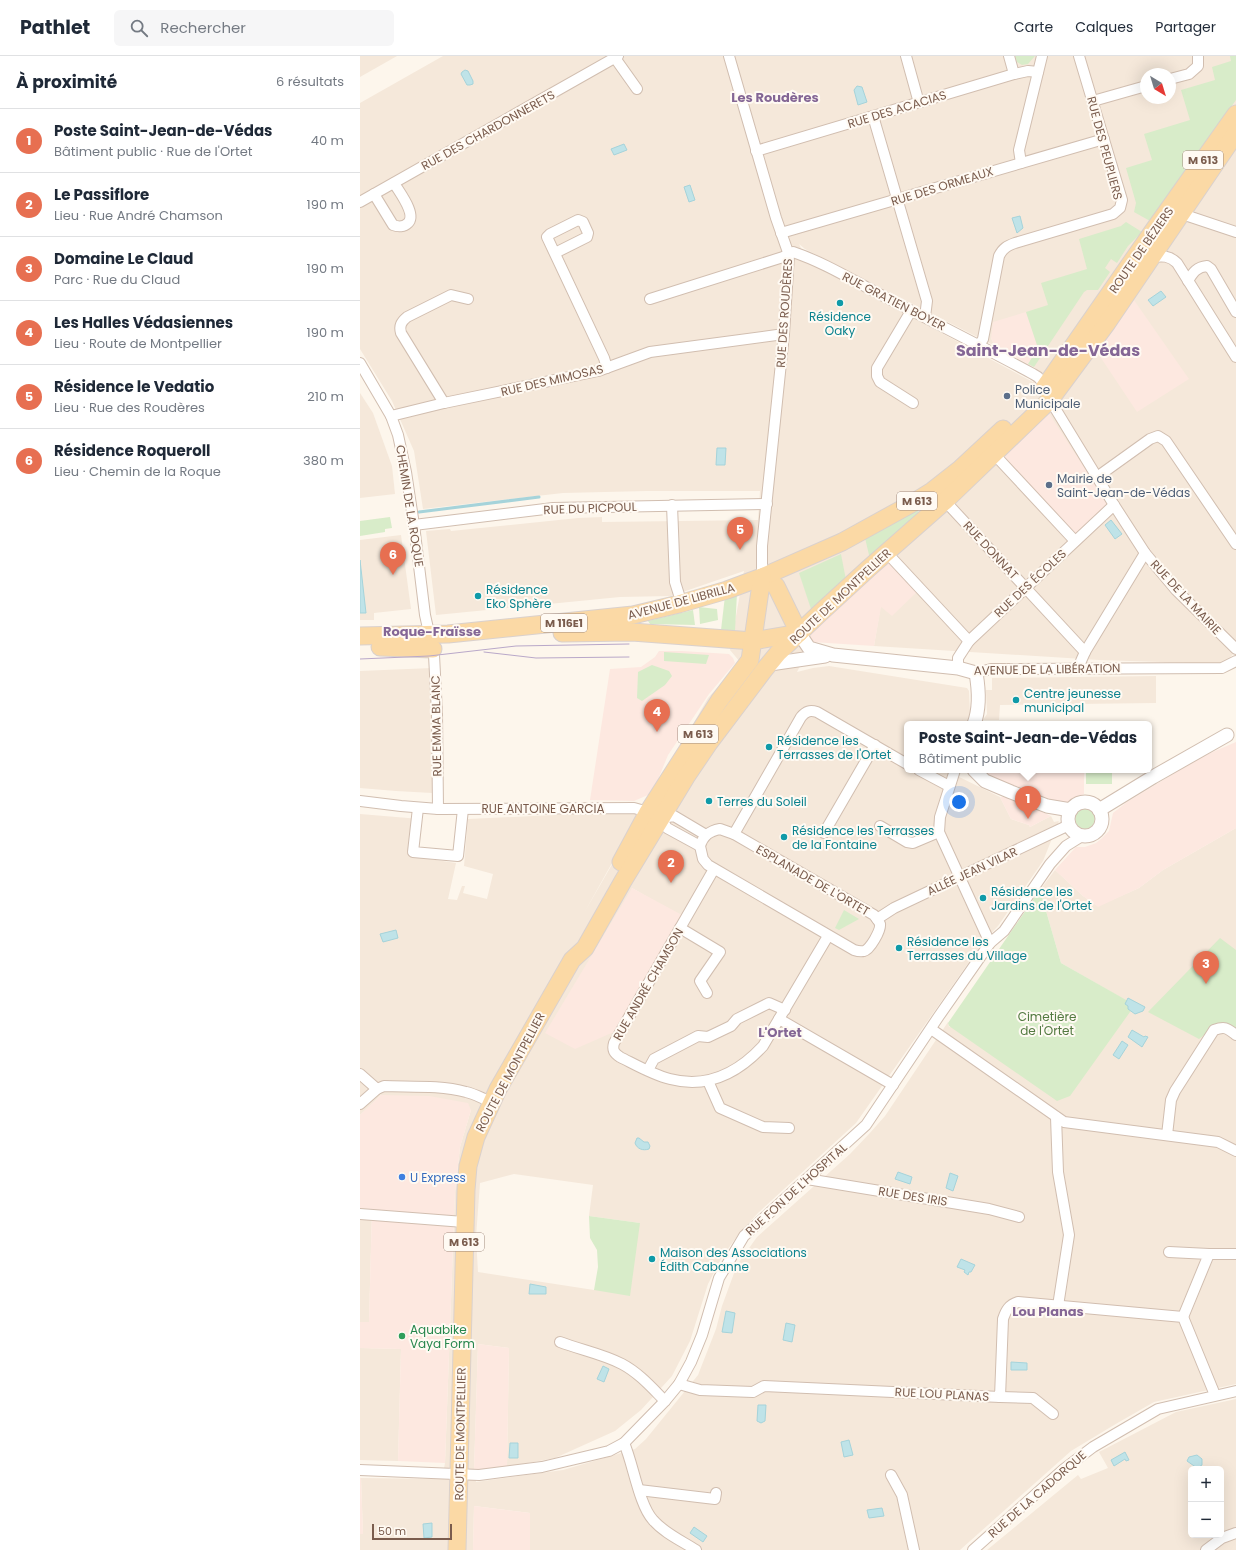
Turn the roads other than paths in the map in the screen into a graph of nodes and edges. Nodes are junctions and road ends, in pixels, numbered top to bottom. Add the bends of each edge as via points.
1 (729, 56) edge
2 (906, 56) edge
3 (1009, 56) edge
4 (1042, 56) edge
5 (1079, 56) edge
6 (1198, 56) edge
7 (616, 57) edge
8 (1038, 72) junction
9 (1014, 74) junction
10 (1176, 77) edge
11 (1140, 88) edge
12 (637, 90) dead end
13 (1092, 101) junction
14 (919, 103) junction
15 (1236, 114) edge
16 (873, 116) junction
17 (1236, 133) edge
18 (1104, 139) junction
19 (756, 151) junction
20 (1021, 163) junction
21 (394, 183) junction
22 (374, 194) junction
23 (897, 200) junction
24 (360, 202) edge
25 (1176, 210) junction
26 (1236, 232) edge
27 (781, 233) junction
28 (555, 253) dead end
29 (789, 255) junction
30 (1152, 257) junction
31 (1188, 281) junction
32 (468, 299) dead end
33 (650, 299) dead end
34 (911, 311) junction
35 (1236, 312) edge
36 (925, 317) junction
37 (784, 334) junction
38 (979, 344) junction
39 (1236, 357) edge
40 (360, 363) edge
41 (607, 368) junction
42 (1048, 393) junction
43 (444, 403) junction
44 (913, 403) dead end
45 (391, 416) junction
46 (994, 454) junction
47 (1097, 477) junction
48 (945, 501) junction
49 (767, 504) junction
50 (672, 505) junction
51 (1114, 505) junction
52 (414, 525) junction
53 (1075, 541) junction
54 (1236, 544) edge
55 (887, 553) junction
56 (1145, 553) junction
57 (762, 577) junction
58 (1026, 588) junction
59 (687, 602) junction
60 (799, 633) junction
61 (360, 636) edge
62 (360, 641) edge
63 (753, 641) junction
64 (969, 641) junction
65 (431, 642) junction
66 (360, 647) edge
67 (1236, 649) edge
68 (1085, 652) junction
69 (833, 655) junction
70 (1236, 661) edge
71 (770, 664) junction
72 (958, 668) junction
73 (1078, 668) junction
74 (976, 673) junction
75 (975, 721) edge
76 (1232, 733) edge
77 (875, 745) junction
78 (904, 762) edge
79 (925, 773) edge
80 (954, 773) edge
81 (977, 773) edge
82 (950, 786) junction
83 (360, 801) edge
84 (418, 808) junction
85 (438, 809) junction
86 (463, 809) junction
87 (1070, 810) junction
88 (1099, 810) junction
89 (655, 815) junction
90 (1069, 825) junction
91 (880, 826) dead end
92 (939, 832) junction
93 (824, 833) dead end
94 (734, 834) junction
95 (706, 835) junction
96 (1082, 836) junction
97 (700, 846) junction
98 (714, 869) junction
99 (959, 877) junction
100 (877, 919) junction
101 (680, 928) junction
102 (828, 936) junction
103 (990, 943) junction
104 (707, 993) dead end
105 (785, 1010) junction
106 (779, 1019) junction
107 (931, 1029) junction
108 (1236, 1035) edge
109 (648, 1070) junction
110 (360, 1074) edge
111 (708, 1081) junction
112 (893, 1085) junction
113 (377, 1089) junction
114 (492, 1102) junction
115 (360, 1104) edge
116 (1056, 1117) junction
117 (789, 1128) dead end
118 (1167, 1135) junction
119 (1236, 1151) edge
120 (807, 1179) junction
121 (360, 1214) edge
122 (1019, 1217) dead end
123 (464, 1222) junction
124 (1169, 1252) dead end
125 (1209, 1254) junction
126 (1236, 1254) edge
127 (1058, 1306) junction
128 (1183, 1318) junction
129 (560, 1342) dead end
130 (679, 1384) junction
131 (1236, 1391) edge
132 (1216, 1395) junction
133 (1000, 1397) junction
134 (665, 1401) junction
135 (1053, 1414) dead end
136 (624, 1442) junction
137 (360, 1470) edge
138 (459, 1474) junction
139 (891, 1475) dead end
140 (639, 1490) junction
141 (716, 1493) dead end
142 (1236, 1533) edge
143 (457, 1550) edge
144 (696, 1550) edge
145 (914, 1550) edge
146 (973, 1550) edge
147 (1206, 1550) edge

1 - 19 street, RUE DES ROUDÈRES
2 - 14 street
3 - 9 street
4 - 8 street
5 - 13 street, RUE DES PEUPLIERS
6 - 10 street via 1198,66 1194,71
7 - 12 street, RUE DES CHARDONNERETS
7 - 21 street, RUE DES CHARDONNERETS
8 - 9 street, RUE DES ACACIAS
8 - 20 street via 1019,150
9 - 14 street, RUE DES ACACIAS
11 - 13 street
13 - 18 street, RUE DES PEUPLIERS
14 - 16 street, RUE DES ACACIAS
15 - 25 main road, ROUTE DE BÉZIERS / M 613
16 - 19 street, RUE DES ACACIAS
16 - 23 street
17 - 25 main road, ROUTE DE BÉZIERS / M 613
18 - 20 street, RUE DES ORMEAUX
18 - 38 street, RUE DES PEUPLIERS via 1122,200 1120,208 1113,214 1008,245 1002,249 983,338
19 - 27 street, RUE DES ROUDÈRES
20 - 23 street, RUE DES ORMEAUX
21 - 22 street, RUE DES CHARDONNERETS
21 - 22 street via 411,211 412,218 404,226 393,225
22 - 24 street, RUE DES CHARDONNERETS
23 - 27 street, RUE DES ORMEAUX
23 - 36 street via 927,301
25 - 26 street
25 - 30 main road, ROUTE DE BÉZIERS / M 613
25 - 42 main road, ROUTE DE BÉZIERS / M 613
27 - 29 street, RUE DES ROUDÈRES
28 - 41 street
29 - 33 street
29 - 34 street, RUE GRATIEN BOYER via 793,252 811,258
29 - 37 street, RUE DES ROUDÈRES
30 - 31 street via 1172,258
30 - 42 main road, ROUTE DE BÉZIERS / M 613 via 1107,323
31 - 35 street via 1195,270 1208,266
31 - 39 street
32 - 43 street via 452,294 407,317 399,328
34 - 36 street, RUE GRATIEN BOYER
34 - 44 street via 877,368 877,376 880,382
36 - 38 street, RUE GRATIEN BOYER
37 - 41 street, RUE DES MIMOSAS via 650,352
37 - 49 street, RUE DES ROUDÈRES
38 - 42 street, RUE GRATIEN BOYER via 1038,377
40 - 45 street, CHEMIN DE LA ROQUE
41 - 43 street, RUE DES MIMOSAS
42 - 46 main road, ROUTE DE MONTPELLIER / M 613
42 - 47 street, RUE DE LA MAIRIE
42 - 57 main road, M 613 via 932,491 842,542
43 - 45 street, RUE DES MIMOSAS
45 - 52 street, CHEMIN DE LA ROQUE via 401,446
46 - 48 main road, ROUTE DE MONTPELLIER / M 613
46 - 53 street
47 - 51 street, RUE DE LA MAIRIE
47 - 54 street via 1158,436 1166,441
48 - 55 main road, ROUTE DE MONTPELLIER / M 613
48 - 58 street, RUE DONNAT
49 - 50 street, RUE DU PICPOUL
49 - 57 street, RUE DES ROUDÈRES via 762,546
50 - 52 street, RUE DU PICPOUL via 553,508
50 - 59 street via 675,582 680,598
51 - 53 street, RUE DES ÉCOLES
51 - 56 street, RUE DE LA MAIRIE
52 - 65 street, CHEMIN DE LA ROQUE
53 - 58 street, RUE DES ÉCOLES
55 - 60 main road, ROUTE DE MONTPELLIER / M 613
55 - 64 street
56 - 67 street, RUE DE LA MAIRIE via 1176,590
56 - 68 street
57 - 59 main road, AVENUE DE LIBRILLA / M 116E1
57 - 60 main road via 776,586
57 - 63 main road, M 613
58 - 64 street, RUE DES ÉCOLES
58 - 68 street, RUE DONNAT
59 - 65 main road, AVENUE DE LIBRILLA / M 116E1 via 633,615 448,634
60 - 63 main road, M 116E1
60 - 69 street, AVENUE DE LA LIBÉRATION via 809,648
60 - 71 main road, ROUTE DE MONTPELLIER / M 613
61 - 65 main road, AVENUE DE LIBRILLA / M 116E1 via 396,636
62 - 65 main road, AVENUE DE LIBRILLA / M 116E1
63 - 65 main road, AVENUE DE LIBRILLA / M 116E1 via 632,632 529,634
63 - 89 main road, ROUTE DE MONTPELLIER / M 613 via 750,660 719,701
64 - 72 street, RUE DES ÉCOLES via 958,658
65 - 66 main road
65 - 85 street, RUE EMMA BLANC via 437,713
68 - 73 street
69 - 71 street, AVENUE DE LA LIBÉRATION
69 - 72 street, AVENUE DE LA LIBÉRATION
70 - 73 street, AVENUE DE LA LIBÉRATION via 1222,668
71 - 89 main road, ROUTE DE MONTPELLIER / M 613
72 - 74 street, AVENUE DE LA LIBÉRATION
73 - 74 street, AVENUE DE LA LIBÉRATION via 991,669
74 - 75 street via 979,689
76 - 88 street
77 - 78 street
77 - 93 street
77 - 94 street via 817,712 806,712
79 - 82 street
80 - 82 street
81 - 87 street via 985,781 1010,792 1047,806
82 - 92 street via 940,817
83 - 84 street, RUE ANTOINE GARCIA
84 - 85 street, RUE ANTOINE GARCIA
84 - 86 street via 414,852 458,856
85 - 86 street, RUE ANTOINE GARCIA
86 - 89 street, RUE ANTOINE GARCIA via 634,808
87 - 88 street via 1077,804 1087,802
87 - 90 street
88 - 96 street via 1102,820 1099,829 1092,835
89 - 95 street via 674,816
89 - 97 street via 667,828
89 - 114 main road, ROUTE DE MONTPELLIER / M 613 via 623,881 585,948 572,960
90 - 96 street via 1072,831
90 - 99 street, ALLÉE JEAN VILAR
91 - 92 street via 912,843
92 - 99 street
94 - 95 street, ESPLANADE DE L'ORTET via 720,829
94 - 100 street, ESPLANADE DE L'ORTET
95 - 97 street
96 - 103 street, RUE FON DE L'HOSPITAL via 1066,846 1050,864 1004,931
97 - 98 street, ESPLANADE DE L'ORTET via 702,859
98 - 101 street, RUE ANDRÉ CHAMSON
98 - 102 street, ESPLANADE DE L'ORTET
99 - 100 street, ALLÉE JEAN VILAR via 894,908
99 - 103 street
100 - 102 street, ESPLANADE DE L'ORTET via 880,930 869,948 864,951 854,950
101 - 104 street via 720,952 700,981
101 - 109 street, RUE ANDRÉ CHAMSON via 614,1043 615,1054
102 - 105 street, RUE ANDRÉ CHAMSON
103 - 107 street, RUE FON DE L'HOSPITAL
105 - 106 street, RUE ANDRÉ CHAMSON
105 - 109 street via 769,1003 708,1037 698,1036 654,1059
106 - 111 street, RUE ANDRÉ CHAMSON via 763,1046 751,1060 723,1076
106 - 112 street
107 - 112 street, RUE FON DE L'HOSPITAL
107 - 116 street
108 - 118 street via 1221,1027 1214,1030 1175,1091 1171,1100
109 - 111 street, RUE ANDRÉ CHAMSON via 669,1079
110 - 113 street
111 - 117 street via 720,1108 763,1128
112 - 120 street, RUE FON DE L'HOSPITAL via 866,1125
113 - 114 street via 384,1086 438,1088 465,1092
113 - 115 street
114 - 123 main road, ROUTE DE MONTPELLIER / M 613 via 476,1136 468,1166
116 - 118 street via 1064,1122
116 - 127 street via 1058,1172 1069,1235
118 - 119 street via 1218,1142
120 - 122 street, RUE DES IRIS via 989,1209
120 - 130 street, RUE FON DE L'HOSPITAL via 744,1236 730,1258 718,1278 692,1362
121 - 123 street
123 - 138 main road, ROUTE DE MONTPELLIER / M 613
124 - 125 street
125 - 126 street
125 - 128 street
127 - 128 street, RUE LOU PLANAS
127 - 133 street, RUE LOU PLANAS via 1018,1302 1011,1304 1003,1319
128 - 132 street
129 - 134 street via 624,1365
130 - 133 street, RUE LOU PLANAS via 700,1390 753,1392 764,1386
130 - 134 street, RUE FON DE L'HOSPITAL
131 - 132 street, RUE DE LA CADORQUE
132 - 146 street, RUE DE LA CADORQUE via 1158,1409 1093,1447 1064,1469
133 - 135 street via 1032,1398
134 - 136 street, RUE FON DE L'HOSPITAL
136 - 138 street, RUE FON DE L'HOSPITAL via 609,1451 542,1467 479,1475
136 - 140 street
137 - 138 street, RUE FON DE L'HOSPITAL
138 - 143 main road, ROUTE DE MONTPELLIER / M 613
139 - 145 street via 902,1494
140 - 141 street via 715,1499
140 - 144 street via 652,1520
142 - 147 street via 1222,1538

